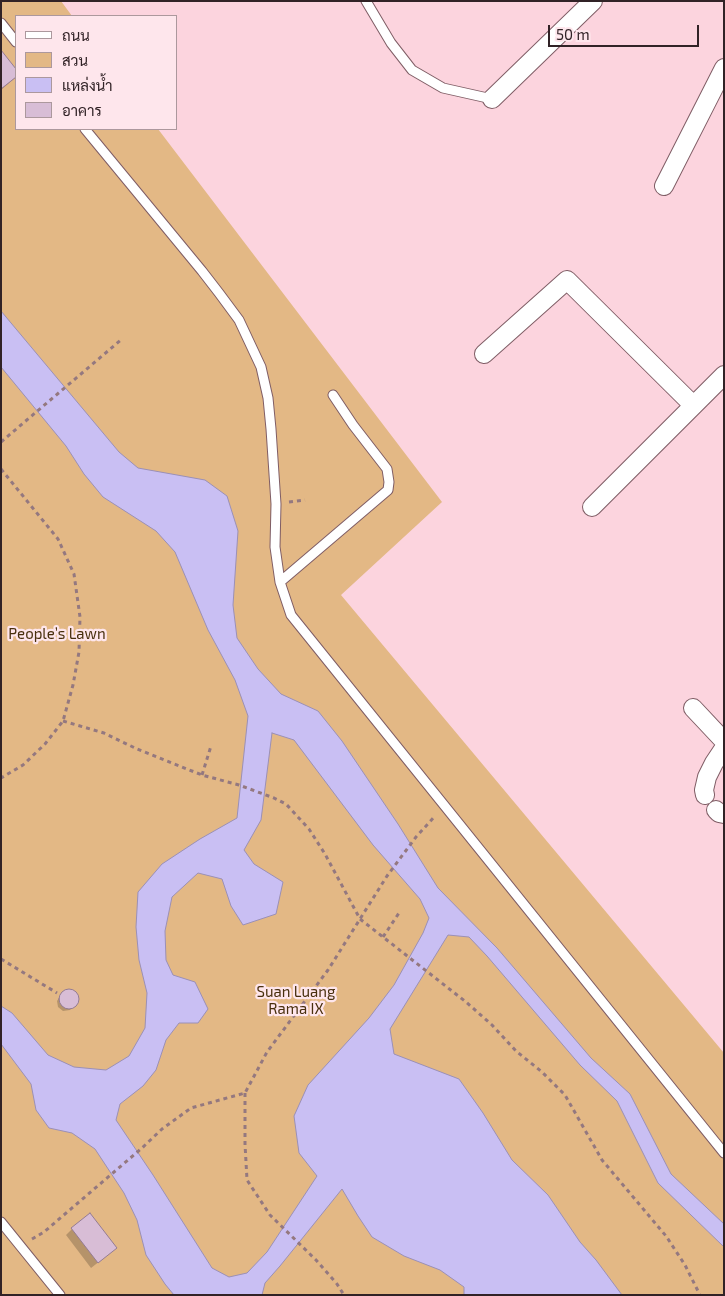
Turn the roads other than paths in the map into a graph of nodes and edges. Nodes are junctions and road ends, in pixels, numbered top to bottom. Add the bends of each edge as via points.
1 (366, 1) edge
2 (593, 1) edge
3 (1, 23) edge
4 (15, 41) edge
5 (724, 68) edge
6 (492, 99) joint
7 (87, 130) edge
8 (664, 186) dead end
9 (484, 354) dead end
10 (724, 375) edge
11 (333, 394) dead end
12 (693, 405) junction
13 (592, 507) dead end
14 (280, 582) junction
15 (694, 708) dead end
16 (724, 741) edge
17 (724, 748) edge
18 (705, 795) dead end
19 (724, 1153) edge
20 (1, 1222) edge
21 (60, 1295) edge

1 - 6 lane via 412,70 443,88
2 - 6 street
3 - 4 lane
5 - 8 street
7 - 14 lane via 229,306 260,366 269,406 276,504 275,547
9 - 12 street via 567,280
10 - 12 street
11 - 14 lane via 387,469 388,490
12 - 13 street
14 - 19 lane via 291,615
15 - 16 street
17 - 18 street via 708,776
20 - 21 lane

